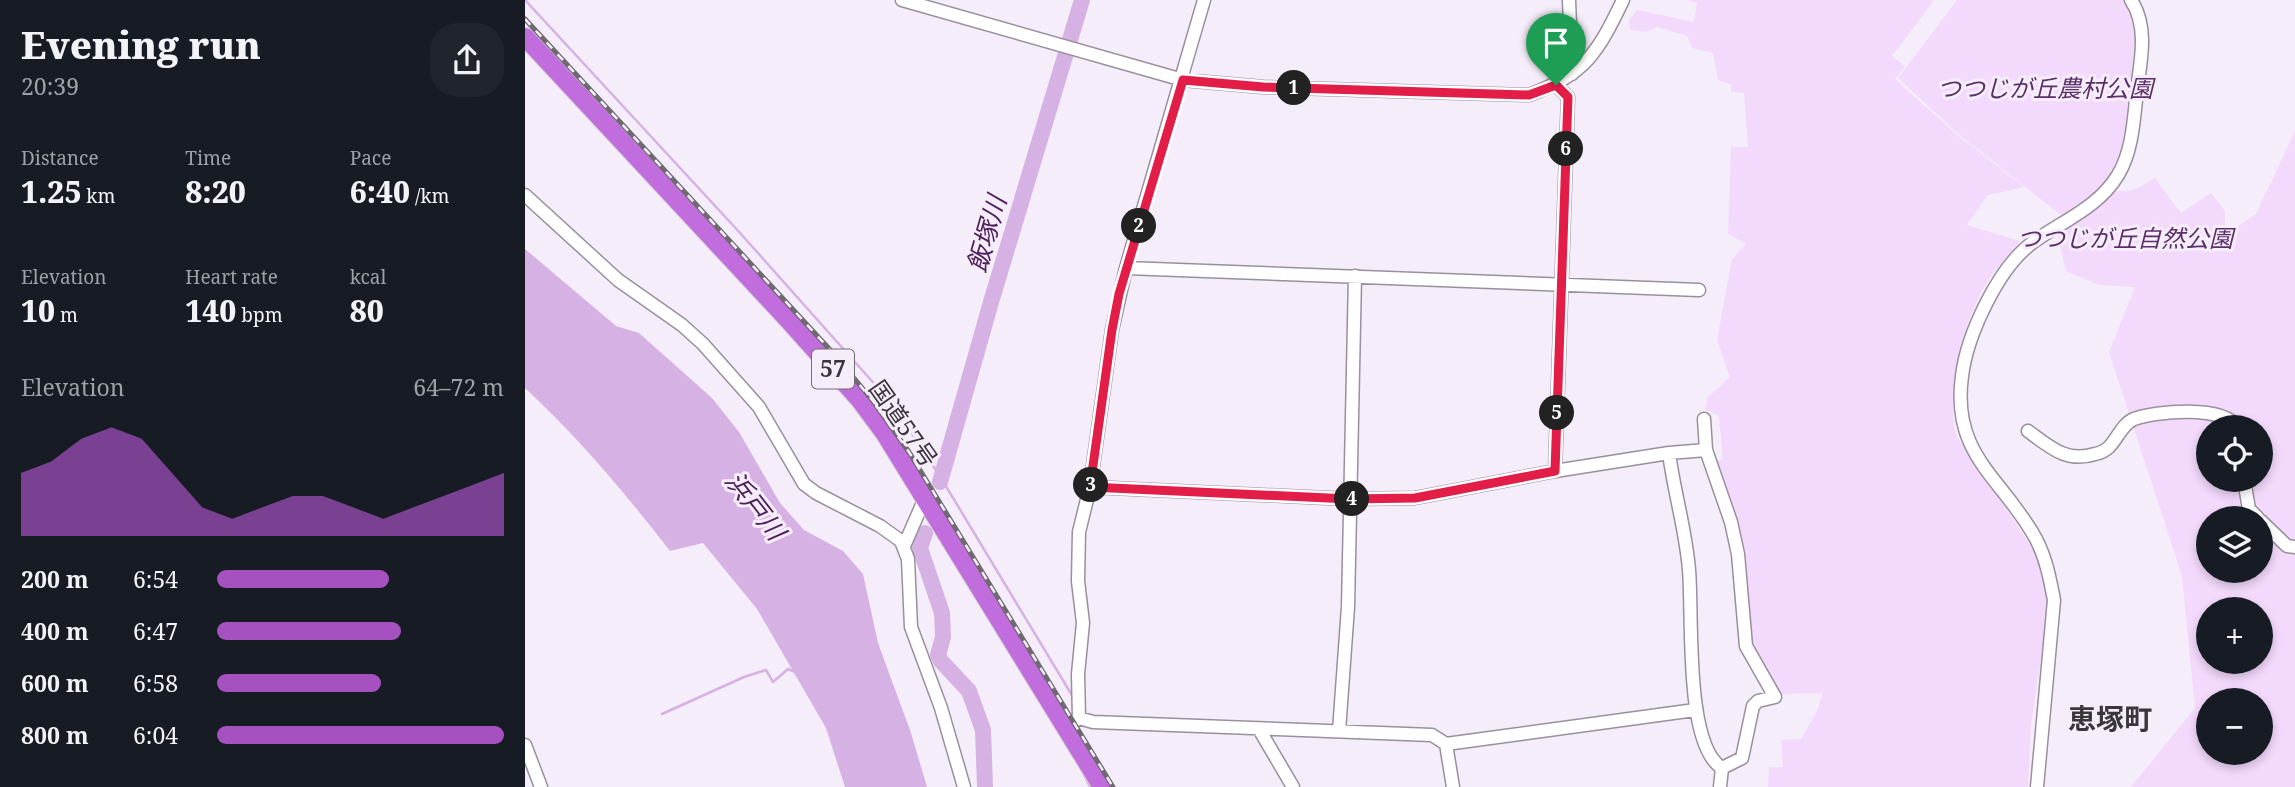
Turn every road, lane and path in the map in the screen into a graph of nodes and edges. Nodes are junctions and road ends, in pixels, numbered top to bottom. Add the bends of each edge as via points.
1 (902, 0) edge
2 (1204, 0) edge
3 (1569, 0) edge
4 (1623, 0) edge
5 (2131, 0) edge
6 (525, 37) edge
7 (1572, 74) junction
8 (1183, 80) junction
9 (1556, 85) junction
10 (525, 195) edge
11 (1126, 268) junction
12 (1355, 276) junction
13 (1563, 285) junction
14 (1699, 290) dead end
15 (2216, 415) edge
16 (1704, 419) dead end
17 (2028, 431) dead end
18 (1706, 450) junction
19 (1669, 453) junction
20 (1555, 471) junction
21 (1090, 487) junction
22 (925, 498) junction
23 (1349, 499) junction
24 (2273, 532) edge
25 (904, 546) junction
26 (2295, 547) edge
27 (1695, 710) junction
28 (1072, 723) junction
29 (1259, 730) junction
30 (1339, 731) junction
31 (1446, 744) junction
32 (526, 750) edge
33 (1722, 768) junction
34 (541, 787) edge
35 (964, 787) edge
36 (1101, 787) edge
37 (1293, 787) edge
38 (1454, 787) edge
39 (1720, 787) edge
40 (2037, 787) edge

1 - 8 street
2 - 8 street
3 - 7 street
4 - 7 street via 1596,51
5 - 40 street via 2141,25 2142,60 2128,152 2120,173 2089,207 2030,244 2000,277 1982,312 1962,373 1959,401 1972,451 2037,541 2055,600
6 - 22 highway, 国道57号 / 57 via 829,365 884,434
7 - 9 street
8 - 9 street via 1263,87 1529,95
8 - 11 street
9 - 13 street via 1568,97
10 - 25 street via 618,280 703,344 759,407 804,484 880,526
11 - 12 street
11 - 21 street via 1112,330
12 - 13 street
12 - 23 street
13 - 14 street
13 - 20 street
15 - 17 street via 2184,411 2134,419 2109,447 2086,457 2053,451
16 - 18 street
18 - 19 street
18 - 33 street via 1738,554 1746,646 1775,697 1753,706 1745,752
19 - 20 street
19 - 27 street via 1689,570
20 - 23 street via 1415,498
21 - 23 street
21 - 28 street via 1079,532 1083,623
22 - 25 street
22 - 28 highway, 国道57号 / 57
23 - 30 street
24 - 26 street via 2287,546
25 - 35 street via 911,627
27 - 31 street
27 - 33 street via 1713,763
28 - 29 street
28 - 36 highway, 国道57号 / 57
29 - 30 street
29 - 37 street
30 - 31 street via 1432,735
31 - 38 street
32 - 34 street
33 - 39 street

